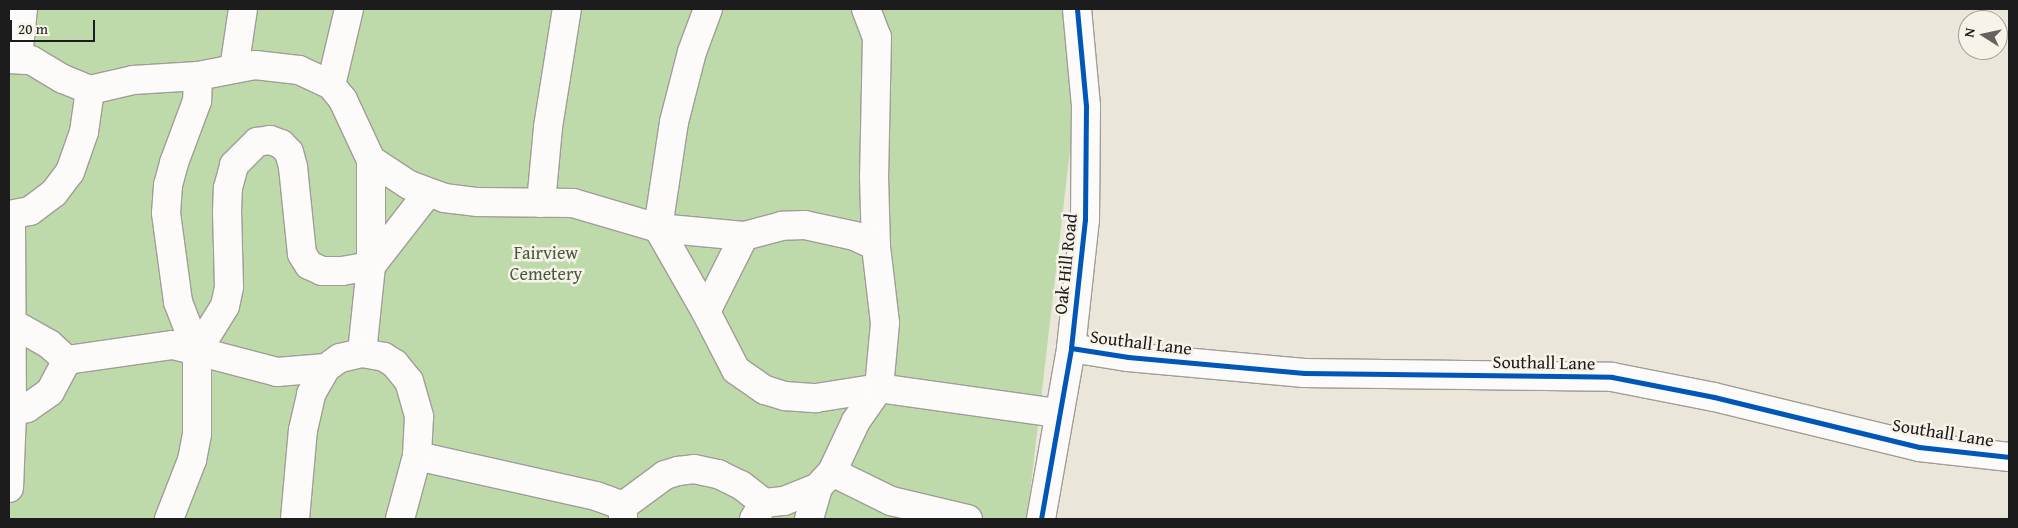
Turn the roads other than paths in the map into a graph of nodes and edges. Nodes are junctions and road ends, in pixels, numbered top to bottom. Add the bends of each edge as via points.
1 (23, 9) edge
2 (244, 9) edge
3 (349, 9) edge
4 (568, 9) edge
5 (708, 9) edge
6 (866, 9) edge
7 (1077, 9) edge
8 (13, 58) edge
9 (234, 68) junction
10 (198, 76) junction
11 (331, 85) junction
12 (90, 90) junction
13 (371, 160) junction
14 (427, 194) junction
15 (541, 203) junction
16 (10, 216) edge
17 (658, 228) junction
18 (744, 236) junction
19 (876, 246) junction
20 (371, 266) junction
21 (706, 312) junction
22 (12, 323) junction
23 (1071, 348) junction
24 (197, 351) junction
25 (362, 353) junction
26 (67, 360) junction
27 (326, 368) junction
28 (879, 388) junction
29 (12, 412) junction
30 (1058, 413) junction
31 (418, 456) junction
32 (2009, 457) edge
33 (825, 479) junction
34 (9, 488) edge
35 (759, 511) edge
36 (623, 512) edge
37 (169, 519) edge
38 (295, 519) edge
39 (400, 519) edge
40 (809, 519) edge
41 (968, 519) edge
42 (1041, 519) edge

1 - 8 street
2 - 9 street
3 - 11 street
4 - 15 street via 548,127
5 - 17 street via 681,95
6 - 19 street via 877,37
7 - 23 street, Oak Hill Road via 1086,106 1085,220
8 - 12 street via 31,60
9 - 10 street
9 - 11 street via 255,65 299,70
10 - 12 street via 133,80
10 - 24 street via 197,101 174,163 166,214 178,302
11 - 13 street via 343,100
12 - 16 street via 84,132 70,172 48,197 30,211
13 - 14 street
13 - 20 street
14 - 15 street via 478,202
14 - 20 street
15 - 17 street via 573,203
16 - 22 street
17 - 18 street
17 - 21 street
18 - 19 street via 782,226 805,225 855,236
18 - 21 street
19 - 28 street via 885,323
20 - 24 street via 322,271 309,265 299,241 289,152 270,140 257,142 234,165 228,188 229,287 225,306
20 - 25 street
21 - 28 street via 736,370 766,390 784,396 816,398
22 - 26 street via 49,344
22 - 29 street
23 - 30 street, Oak Hill Road
23 - 32 street, Southall Lane via 1128,357 1304,373 1612,377 1714,397 1920,447
24 - 26 street via 173,345
24 - 27 street via 277,372
24 - 37 street via 197,434 192,460
25 - 27 street via 340,358
25 - 31 street via 384,357 395,364 408,381 420,417
26 - 29 street via 50,392 27,408
27 - 38 street via 311,394 306,414
28 - 30 street
28 - 33 street via 856,421
29 - 34 street
30 - 42 street, Oak Hill Road
31 - 36 street via 596,496
31 - 39 street
33 - 35 street
33 - 40 street
33 - 41 street via 891,501
35 - 36 street via 741,485 718,474 694,470 665,475

